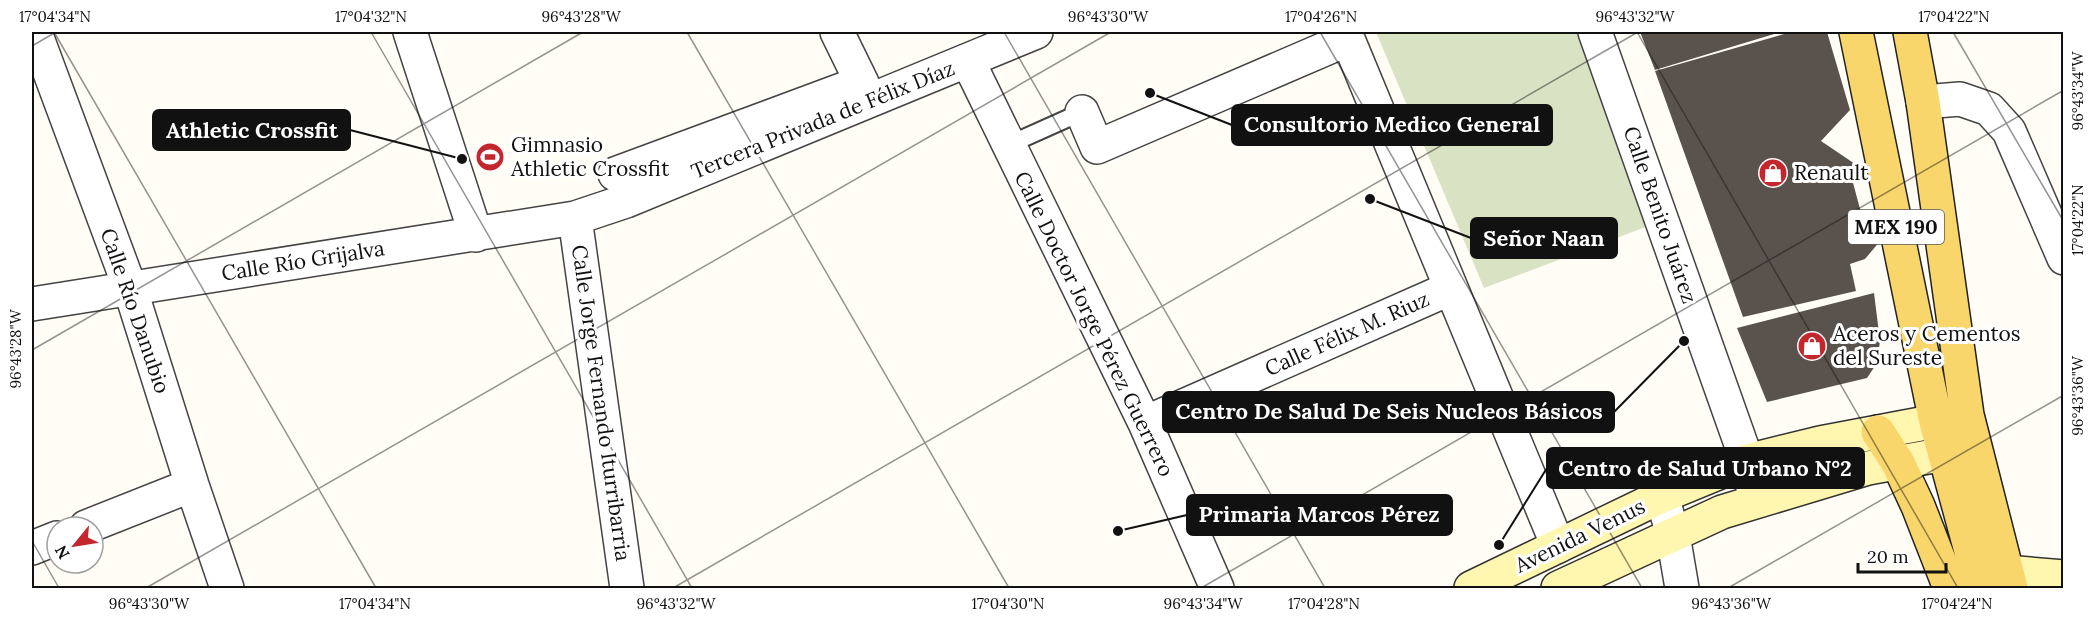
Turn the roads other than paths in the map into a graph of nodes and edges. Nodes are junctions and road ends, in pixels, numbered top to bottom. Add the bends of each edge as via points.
1 (410, 32) edge
2 (837, 32) edge
3 (995, 32) edge
4 (1036, 32) edge
5 (1595, 32) edge
6 (1856, 32) edge
7 (1910, 32) edge
8 (39, 34) edge
9 (1347, 35) edge
10 (968, 61) junction
11 (862, 83) junction
12 (1923, 102) junction
13 (1082, 112) joint
14 (1008, 146) junction
15 (615, 174) dead end
16 (575, 218) junction
17 (476, 235) junction
18 (2064, 258) edge
19 (130, 288) junction
20 (1451, 288) junction
21 (32, 304) edge
22 (1967, 415) junction
23 (1936, 422) junction
24 (1145, 423) junction
25 (1878, 432) junction
26 (1959, 452) junction
27 (1747, 461) junction
28 (1898, 463) junction
29 (192, 485) junction
30 (1662, 496) junction
31 (1756, 501) junction
32 (105, 519) edge
33 (1673, 535) junction
34 (1558, 546) junction
35 (2064, 577) edge
36 (1993, 578) edge
37 (227, 588) edge
38 (627, 588) edge
39 (1217, 588) edge
40 (1471, 588) edge
41 (1558, 588) edge
42 (1682, 588) edge
43 (1950, 588) edge

1 - 17 street
2 - 11 street
3 - 11 street, Tercera Privada de Félix Díaz
4 - 10 street, Tercera Privada de Félix Díaz
5 - 27 street, Calle Benito Juárez
6 - 23 main road, MEX 190
7 - 12 main road, MEX 190
8 - 19 street, Calle Río Danubio
9 - 13 street via 1097,147
9 - 20 street
10 - 14 street, Calle Doctor Jorge Pérez Guerrero
10 - 16 street, Tercera Privada de Félix Díaz via 626,201
11 - 15 street, Tercera Privada de Félix Díaz
12 - 18 street via 1960,99 1989,109 2009,132
12 - 22 main road, MEX 190
13 - 14 lane
14 - 24 street, Calle Doctor Jorge Pérez Guerrero
16 - 17 street, Calle Río Grijalva
16 - 38 street, Calle Jorge Fernando Iturribarria
17 - 19 street, Calle Río Grijalva
19 - 21 street, Calle Río Grijalva
19 - 29 street, Calle Río Danubio
20 - 24 street, Calle Félix M. Riuz
20 - 34 street
22 - 23 main road, Avenida Venus
22 - 26 main road, MEX 190
23 - 25 main road, Avenida Venus
23 - 26 main road, MEX 190
24 - 39 street, Calle Doctor Jorge Pérez Guerrero
25 - 27 main road, Avenida Venus
25 - 28 main road
26 - 28 main road, Avenida Venus
26 - 36 main road, MEX 190
27 - 30 main road, Avenida Venus
27 - 31 street, Calle Benito Juárez
28 - 31 main road, Avenida Venus
28 - 43 main road
29 - 32 street
29 - 37 street, Calle Río Danubio
30 - 33 street
30 - 34 main road, Avenida Venus
31 - 33 main road, Avenida Venus
33 - 41 main road, Avenida Venus
33 - 42 street
34 - 40 main road, Avenida Venus
35 - 36 main road

